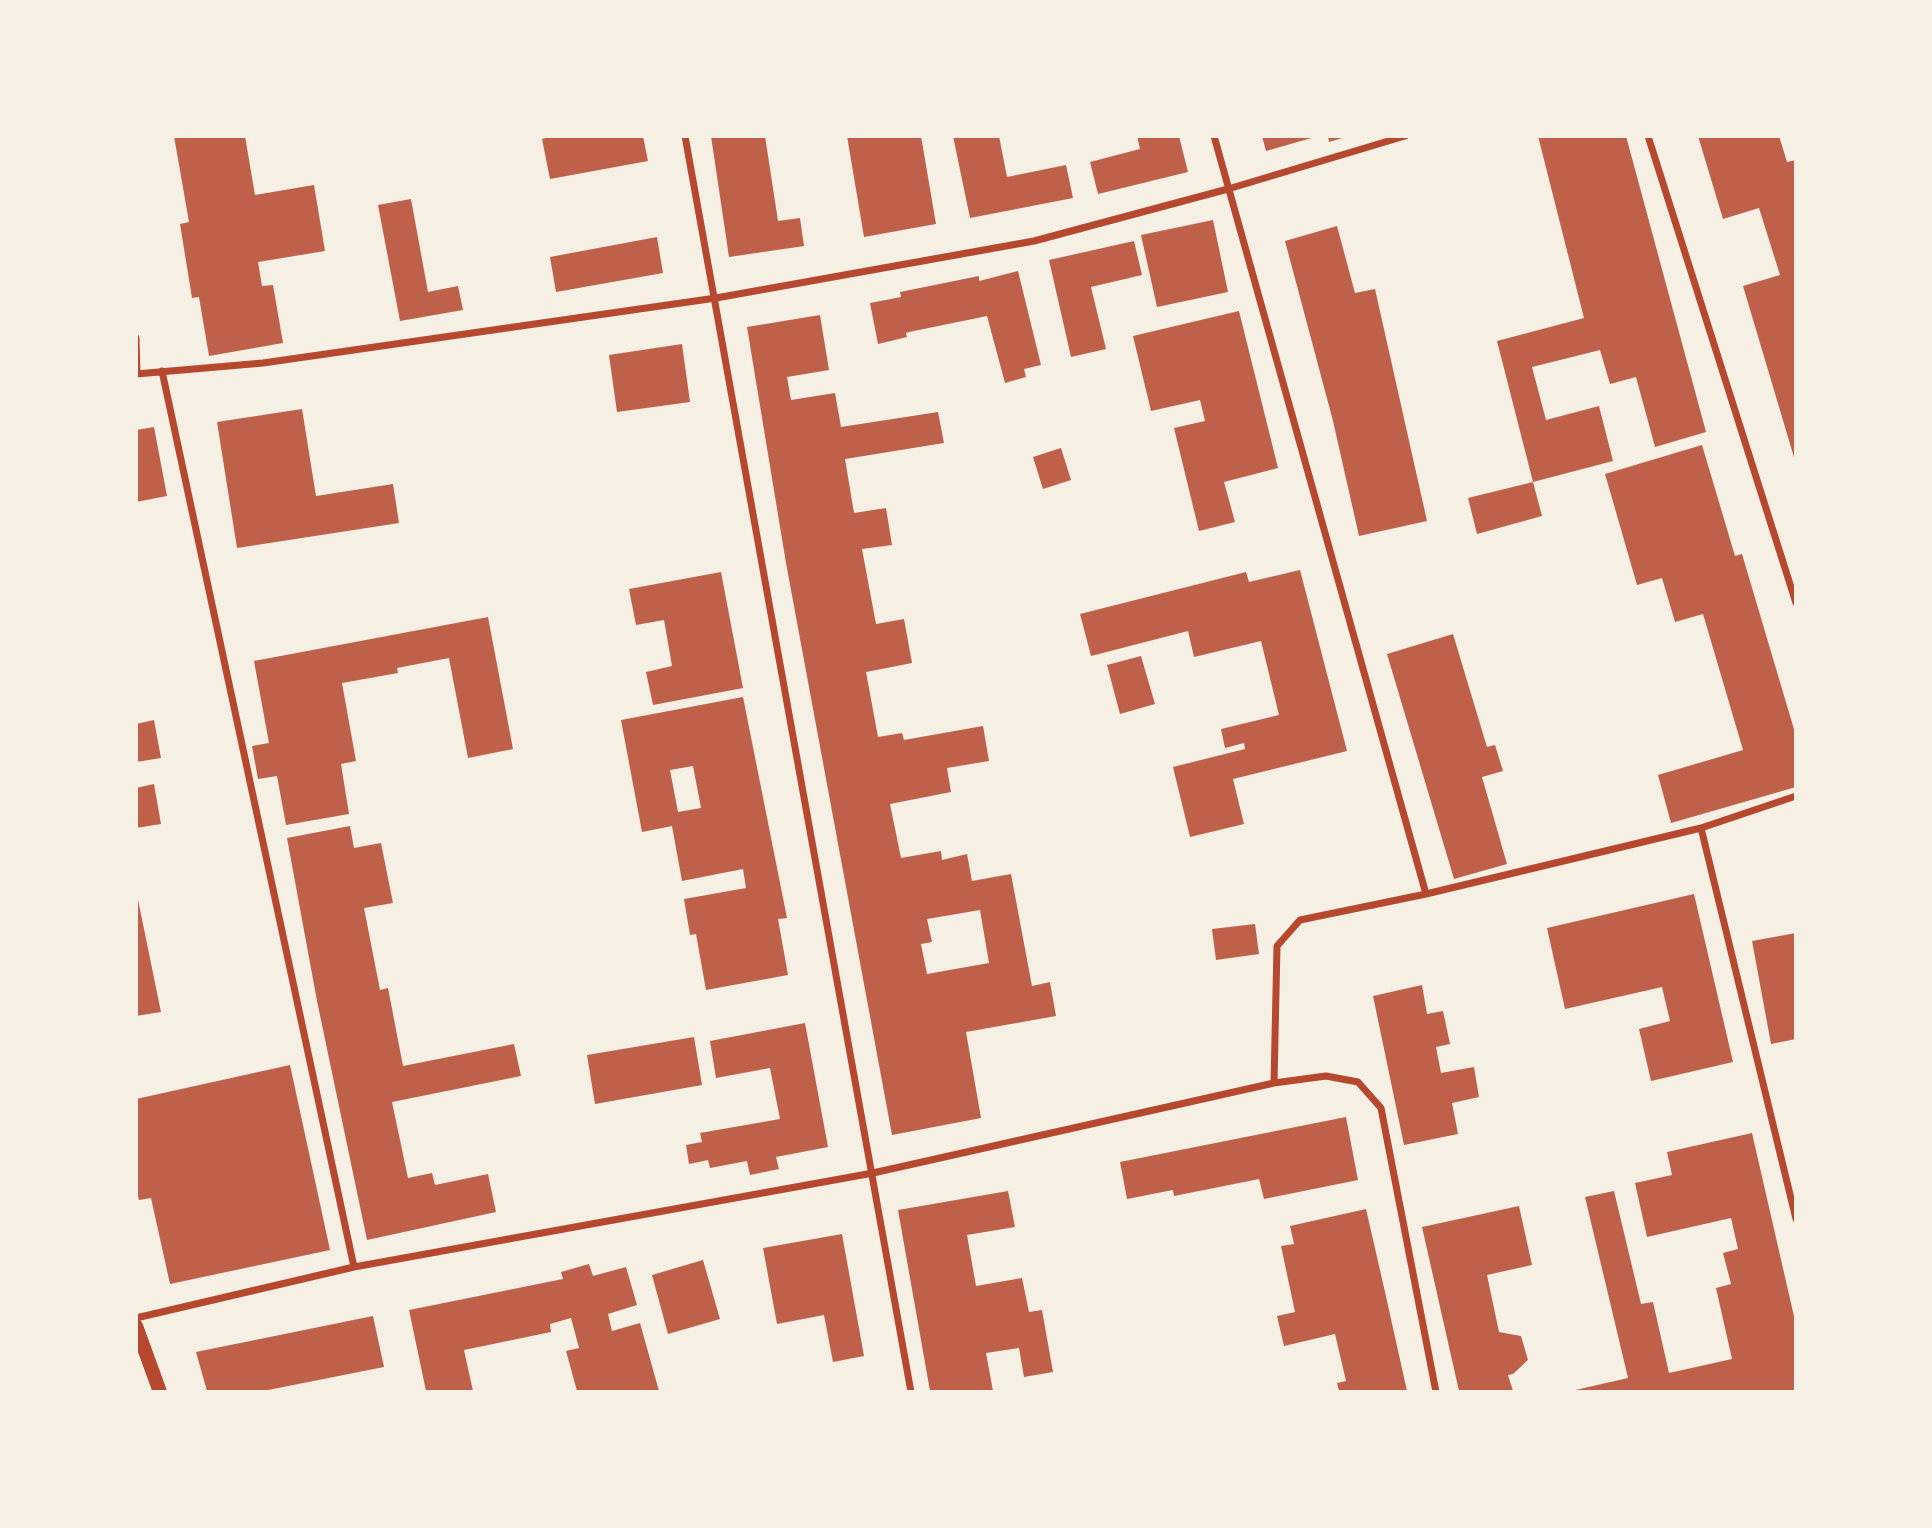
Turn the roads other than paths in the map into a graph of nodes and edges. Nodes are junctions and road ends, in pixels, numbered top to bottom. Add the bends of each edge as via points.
1 (685, 136) edge
2 (1214, 136) edge
3 (1405, 136) edge
4 (1648, 136) edge
5 (1228, 189) junction
6 (716, 298) junction
7 (136, 338) edge
8 (162, 371) junction
9 (137, 374) edge
10 (1796, 603) edge
11 (1796, 796) edge
12 (1701, 828) junction
13 (1426, 894) junction
14 (1274, 1083) junction
15 (873, 1173) junction
16 (1796, 1219) edge
17 (354, 1267) junction
18 (136, 1318) edge
19 (136, 1326) edge
20 (142, 1360) edge
21 (160, 1391) edge
22 (911, 1391) edge
23 (1436, 1391) edge

1 - 6 street
2 - 5 street
3 - 5 street
4 - 10 street
5 - 6 street via 1034,241
5 - 13 street
6 - 8 street via 263,363
6 - 15 street
7 - 9 street
8 - 9 street
8 - 17 street
11 - 12 street
12 - 13 street
12 - 16 street
13 - 14 street via 1300,920 1277,946
14 - 15 street
14 - 23 street via 1326,1076 1358,1082 1381,1108
15 - 17 street
15 - 22 street
17 - 18 street
19 - 20 main road
20 - 21 main road

